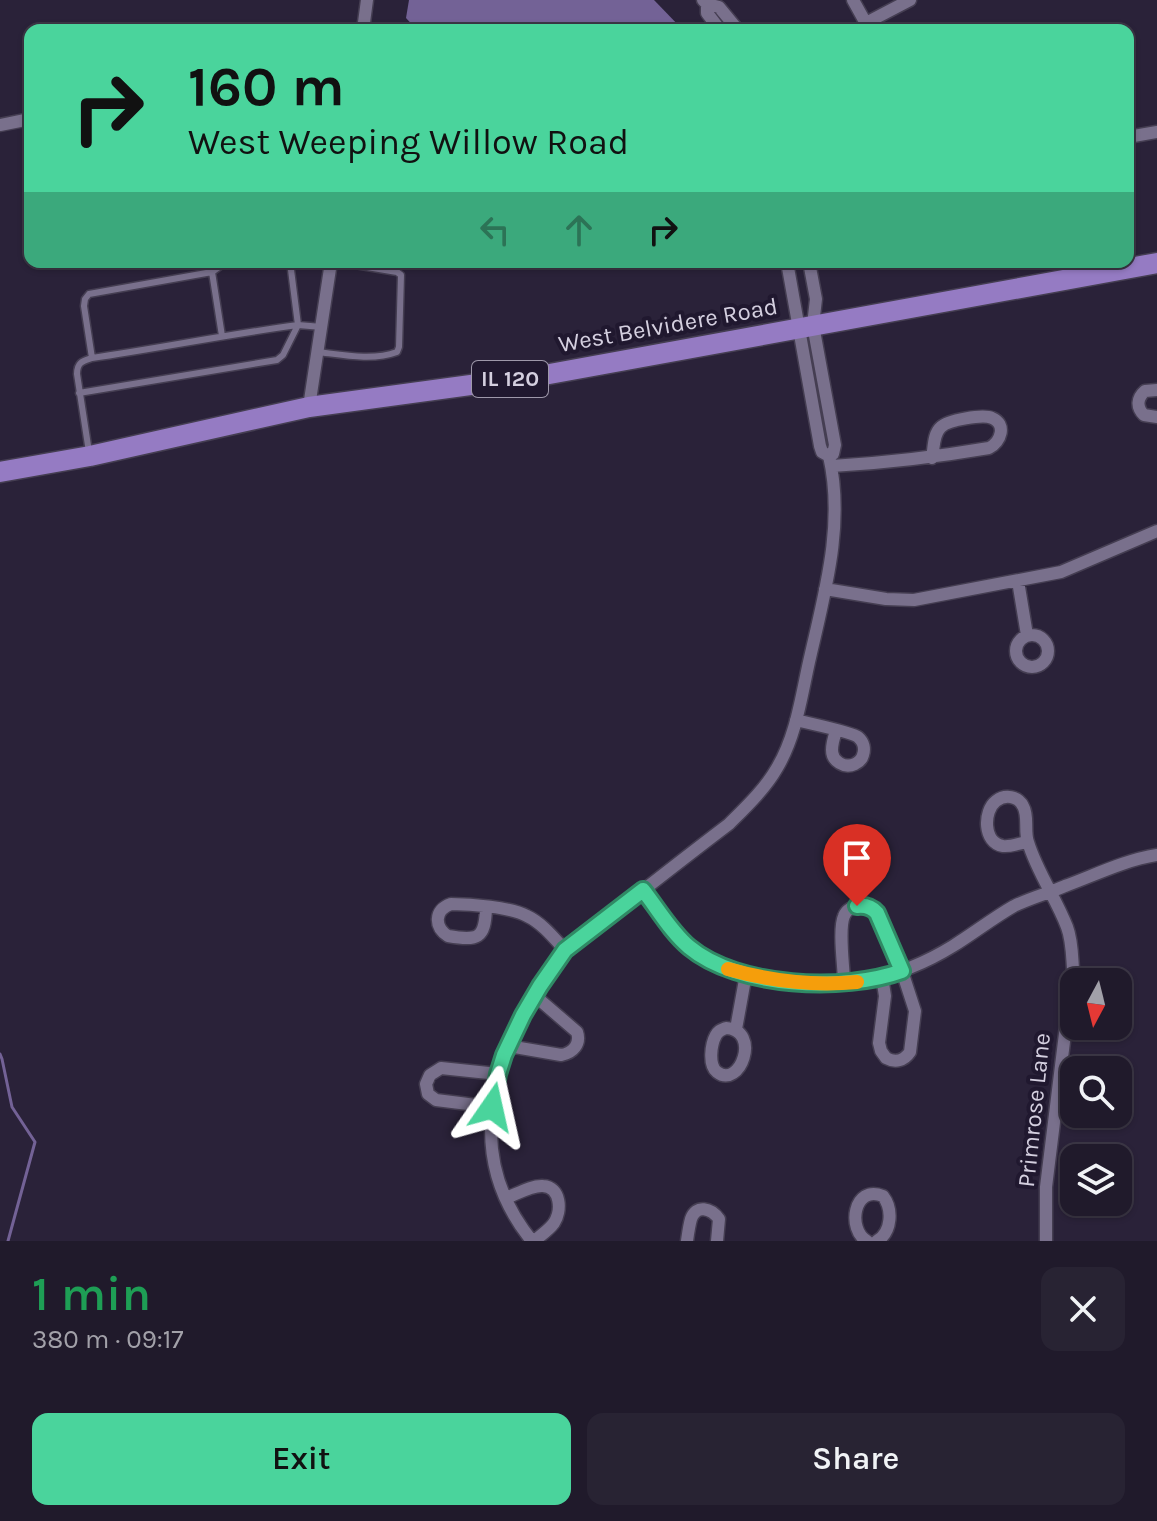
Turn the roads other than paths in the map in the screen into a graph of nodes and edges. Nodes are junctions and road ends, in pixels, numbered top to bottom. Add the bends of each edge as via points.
1 (367, 0) edge
2 (853, 0) edge
3 (910, 0) edge
4 (705, 2) edge
5 (364, 24) edge
6 (715, 24) edge
7 (733, 24) edge
8 (867, 24) edge
9 (871, 24) edge
10 (24, 120) edge
11 (0, 125) edge
12 (1157, 132) edge
13 (1134, 136) edge
14 (1157, 263) edge
15 (1134, 267) edge
16 (218, 268) edge
17 (291, 268) edge
18 (333, 268) edge
19 (372, 268) edge
20 (789, 268) edge
21 (810, 268) edge
22 (1129, 268) edge
23 (212, 272) junction
24 (298, 325) junction
25 (806, 326) junction
26 (322, 327) junction
27 (222, 336) junction
28 (318, 352) junction
29 (92, 358) junction
30 (1157, 390) edge
31 (79, 393) junction
32 (309, 407) junction
33 (1157, 417) edge
34 (90, 456) junction
35 (932, 458) junction
36 (831, 461) junction
37 (0, 472) edge
38 (1157, 531) edge
39 (1018, 581) junction
40 (825, 589) junction
41 (1027, 635) dead end
42 (796, 720) junction
43 (836, 731) dead end
44 (1027, 842) dead end
45 (1157, 855) edge
46 (643, 890) junction
47 (1050, 892) junction
48 (486, 908) dead end
49 (565, 950) junction
50 (902, 971) junction
51 (746, 974) junction
52 (882, 977) junction
53 (844, 983) junction
54 (534, 995) junction
55 (736, 1029) dead end
56 (508, 1046) junction
57 (498, 1074) junction
58 (492, 1107) junction
59 (506, 1198) junction
60 (533, 1241) edge
61 (687, 1241) edge
62 (717, 1241) edge
63 (867, 1241) edge
64 (877, 1241) edge
65 (1046, 1241) edge

1 - 5 street
2 - 8 street
3 - 9 street
4 - 6 street
4 - 7 street via 719,7
10 - 11 street
12 - 13 street
14 - 15 main road, West Belvidere Road / IL 120
16 - 23 lane
17 - 24 lane
18 - 26 street
19 - 28 lane via 401,275 397,352 367,357
20 - 25 street
21 - 25 street via 816,299
22 - 25 main road, West Belvidere Road / IL 120
23 - 27 lane
23 - 29 lane via 89,294 84,306
24 - 26 lane
24 - 27 lane
24 - 31 lane via 277,360
25 - 32 main road, West Belvidere Road / IL 120 via 544,375
25 - 36 street via 835,445
26 - 28 street
27 - 29 lane
28 - 32 street
29 - 31 lane via 77,367
30 - 33 street via 1145,391 1138,403 1144,415
31 - 34 lane
32 - 34 main road, West Belvidere Road / IL 120
34 - 37 main road, West Belvidere Road / IL 120
35 - 35 street via 989,448 1000,439 1000,426 984,416 949,422 937,432
35 - 36 street via 881,464
36 - 40 street via 834,539
38 - 39 street via 1061,572
39 - 40 street via 914,600
39 - 41 street
40 - 42 street
42 - 43 street
42 - 46 street via 777,769 753,800
44 - 47 street, Primrose Lane
45 - 47 street
46 - 49 street
46 - 51 street via 689,947
47 - 50 street via 1016,905
47 - 65 street, Primrose Lane via 1068,929 1073,969 1046,1187
48 - 49 street via 529,916
49 - 54 street
50 - 52 street
50 - 52 street via 915,1011 910,1052 898,1061 886,1058 880,1048
50 - 53 street via 877,913 857,906 847,911 842,923
51 - 53 street
51 - 55 street
52 - 53 street
54 - 56 street
54 - 56 street via 577,1032 577,1045 561,1055
56 - 57 street
57 - 58 street
57 - 58 street via 441,1068 426,1084 436,1100
58 - 59 street via 492,1154
59 - 60 street
59 - 60 street via 539,1186 555,1191 559,1201 554,1222
61 - 62 street via 692,1216 703,1209 719,1219
63 - 64 street via 856,1229 857,1206 873,1193 883,1196 889,1207 888,1230

